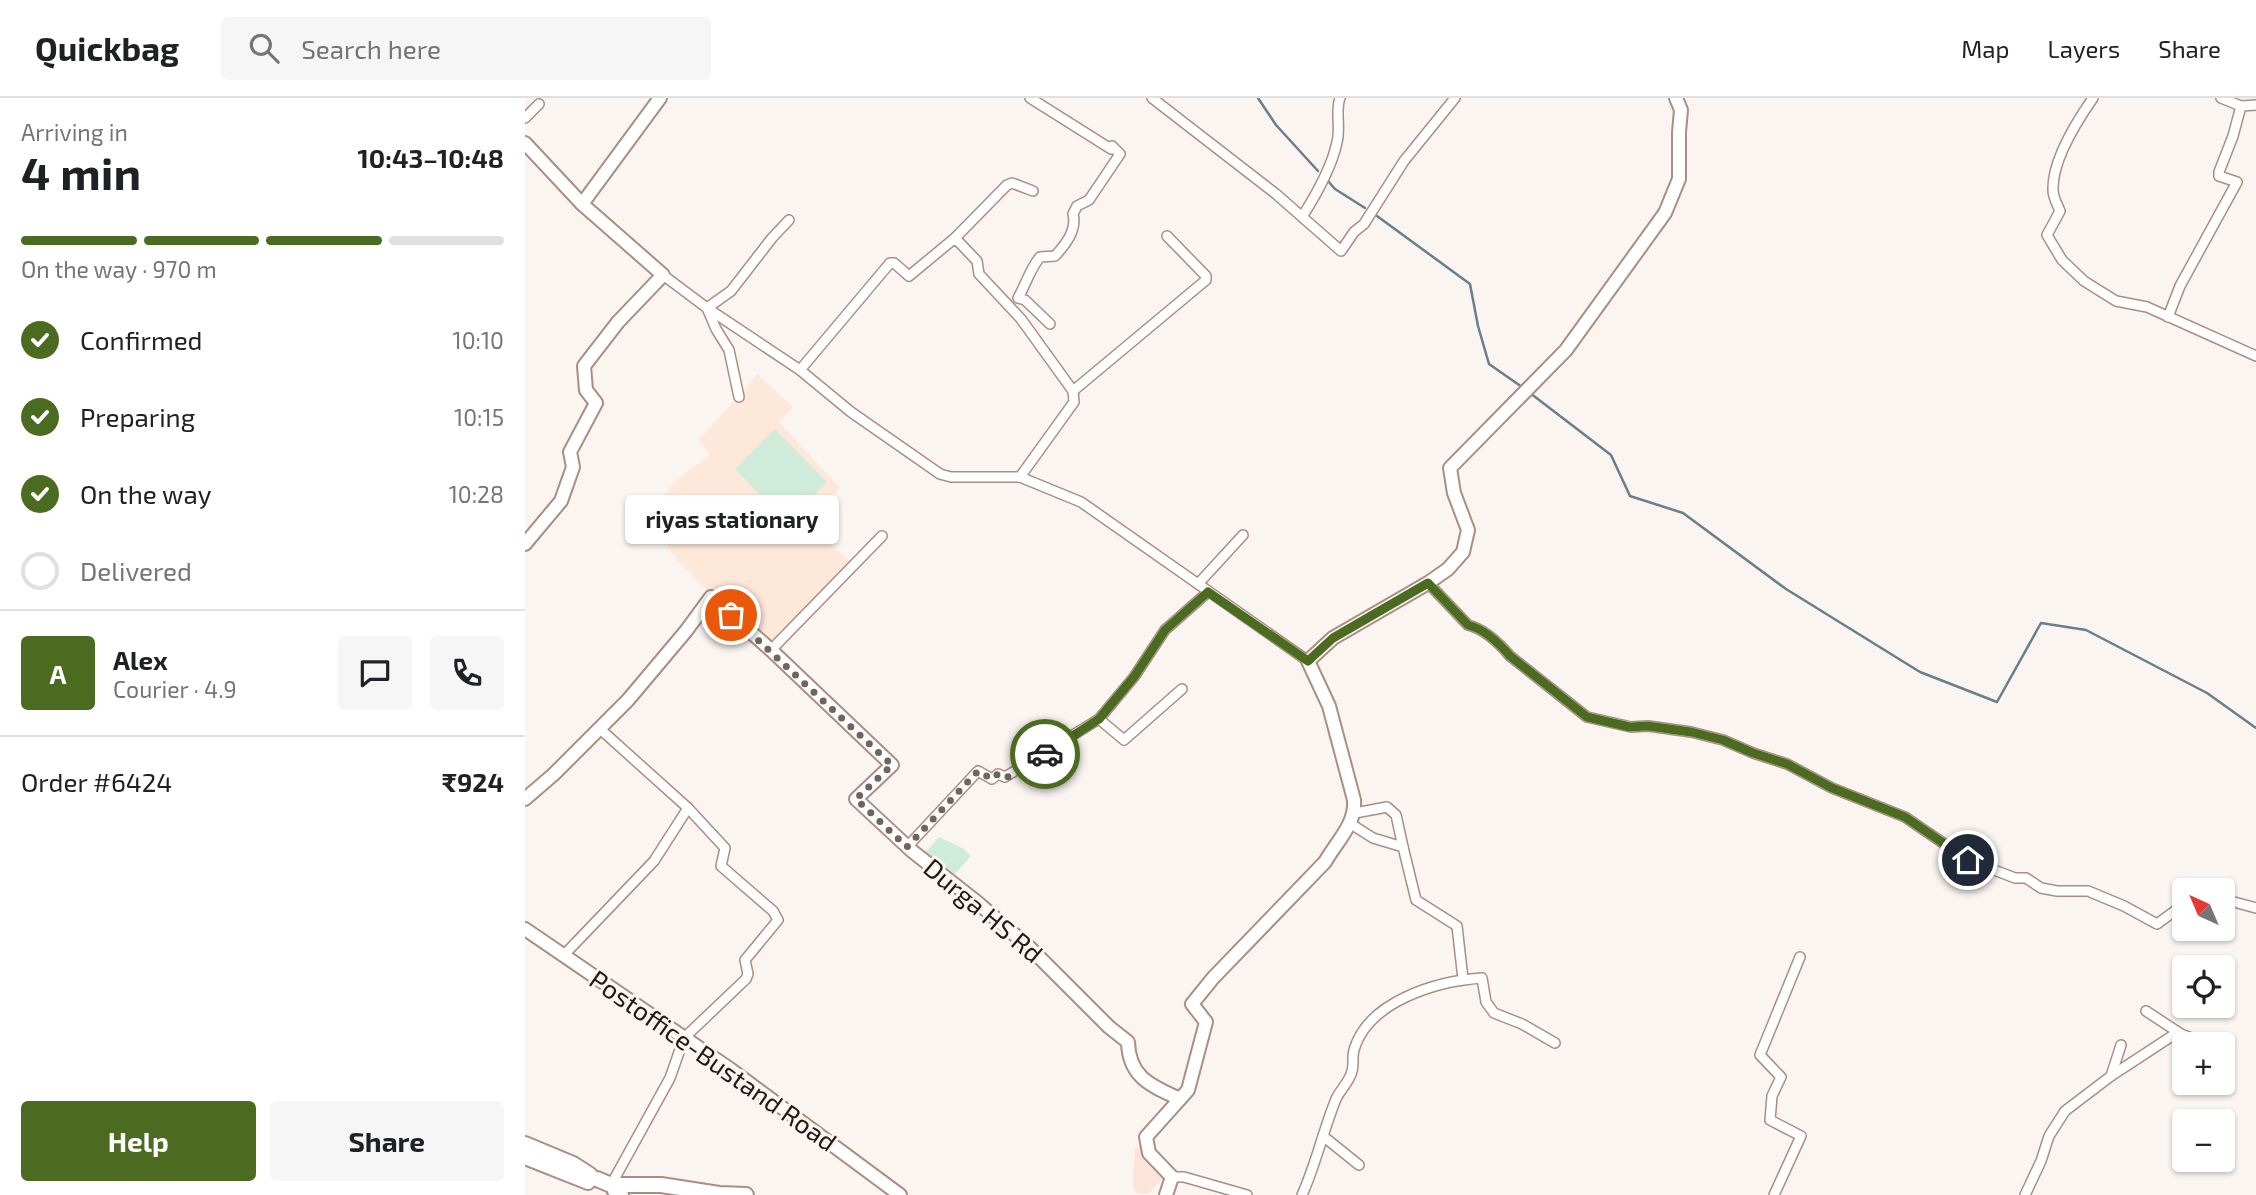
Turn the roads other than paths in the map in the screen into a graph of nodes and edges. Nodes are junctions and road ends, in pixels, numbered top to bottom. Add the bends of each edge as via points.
1 (660, 98) edge
2 (1030, 98) edge
3 (1152, 98) edge
4 (1340, 98) edge
5 (1454, 98) edge
6 (1677, 98) edge
7 (2080, 98) edge
8 (2221, 98) edge
9 (2090, 102) edge
10 (539, 104) dead end
11 (2256, 105) edge
12 (2241, 106) junction
13 (525, 118) edge
14 (525, 143) edge
15 (1033, 191) dead end
16 (582, 204) junction
17 (1302, 217) junction
18 (789, 220) dead end
19 (1167, 236) dead end
20 (955, 238) junction
21 (663, 275) junction
22 (708, 308) junction
23 (2168, 317) junction
24 (1050, 324) dead end
25 (2256, 356) edge
26 (800, 370) junction
27 (1073, 391) junction
28 (739, 397) dead end
29 (1020, 477) junction
30 (1243, 535) dead end
31 (882, 536) dead end
32 (525, 544) edge
33 (1428, 583) junction
34 (1198, 584) junction
35 (1208, 592) junction
36 (771, 650) junction
37 (1308, 661) junction
38 (1182, 689) dead end
39 (1099, 719) junction
40 (599, 728) junction
41 (525, 799) edge
42 (688, 808) junction
43 (1353, 818) junction
44 (907, 847) junction
45 (1403, 847) junction
46 (2235, 902) edge
47 (2256, 908) edge
48 (2172, 913) edge
49 (525, 929) edge
50 (563, 956) junction
51 (1800, 957) dead end
52 (1463, 979) junction
53 (2146, 1011) dead end
54 (2178, 1032) edge
55 (2172, 1036) edge
56 (684, 1038) junction
57 (1555, 1043) dead end
58 (2120, 1045) dead end
59 (2111, 1076) junction
60 (1180, 1099) junction
61 (1323, 1136) junction
62 (525, 1144) edge
63 (525, 1157) edge
64 (1359, 1166) dead end
65 (1173, 1177) junction
66 (604, 1184) edge
67 (719, 1195) edge
68 (745, 1195) edge
69 (900, 1195) edge
70 (1166, 1195) edge
71 (1247, 1195) edge
72 (1302, 1195) edge
73 (1774, 1195) edge
74 (2025, 1195) edge

1 - 16 street
2 - 24 street via 1120,154 1089,200 1077,206 1065,245 1055,256 1040,257 1018,299 1025,300
3 - 17 street
4 - 17 street via 1334,153
5 - 17 street via 1341,251
6 - 33 street via 1681,110 1679,179 1665,213 1566,350 1450,468 1468,530 1463,552
7 - 9 street
8 - 12 street
9 - 23 street via 2059,158 2053,192 2060,211 2047,235 2062,260 2084,281 2116,301
10 - 13 street
11 - 12 street
12 - 23 street via 2219,172 2219,176 2237,181
14 - 16 street
15 - 20 street via 1010,184
16 - 21 street
18 - 22 street via 731,290
19 - 27 street via 1206,280
20 - 26 street via 909,276 891,263
20 - 27 street
21 - 22 street
21 - 32 street via 618,322 585,366 586,390 596,402 570,452 573,467 561,501
22 - 26 street
22 - 28 street via 729,350
23 - 25 street
26 - 29 street via 940,474
27 - 29 street via 1074,402
29 - 34 street via 1080,502
30 - 34 street
31 - 36 street
33 - 37 street via 1333,638
33 - 48 street via 1468,625 1501,645 1587,717 1723,740 1905,817 1968,860 2026,878 2041,888 2088,891 2157,924
34 - 35 street
35 - 37 street
35 - 39 street via 1165,630
36 - 40 street, Durga HS Rd via 711,597 660,665
36 - 44 street, Durga HS Rd via 892,765 856,799
37 - 43 street via 1329,706 1354,800
38 - 39 street via 1124,740
39 - 44 street via 1006,778 998,774 992,779 978,771
40 - 41 street, Durga HS Rd
40 - 42 street
42 - 50 street via 654,861
42 - 56 street via 725,848 721,866 778,920 745,960 746,979
43 - 45 street via 1373,838
43 - 45 street via 1387,807 1397,815
43 - 60 street via 1325,862 1192,1004 1206,1022 1188,1090
44 - 60 street, Durga HS Rd via 1030,948 1128,1042 1135,1073
45 - 52 street via 1416,900 1457,926
46 - 47 street
49 - 50 street, Postoffice-Bustand Road
50 - 56 street, Postoffice-Bustand Road
51 - 73 street via 1760,1055 1781,1077 1772,1096 1770,1120 1801,1136
52 - 57 street via 1482,978 1486,1002 1495,1013
52 - 61 street via 1394,1001 1364,1029 1353,1051 1352,1073 1337,1097
53 - 54 street
55 - 59 street
56 - 66 street via 665,1087
56 - 69 street, Postoffice-Bustand Road
58 - 59 street
59 - 74 street via 2065,1111 2049,1136
60 - 65 street via 1146,1137 1149,1153
61 - 64 street
61 - 72 street
62 - 66 main road via 573,1164
63 - 66 main road
65 - 70 street
65 - 71 street
66 - 67 main road
67 - 68 main road

